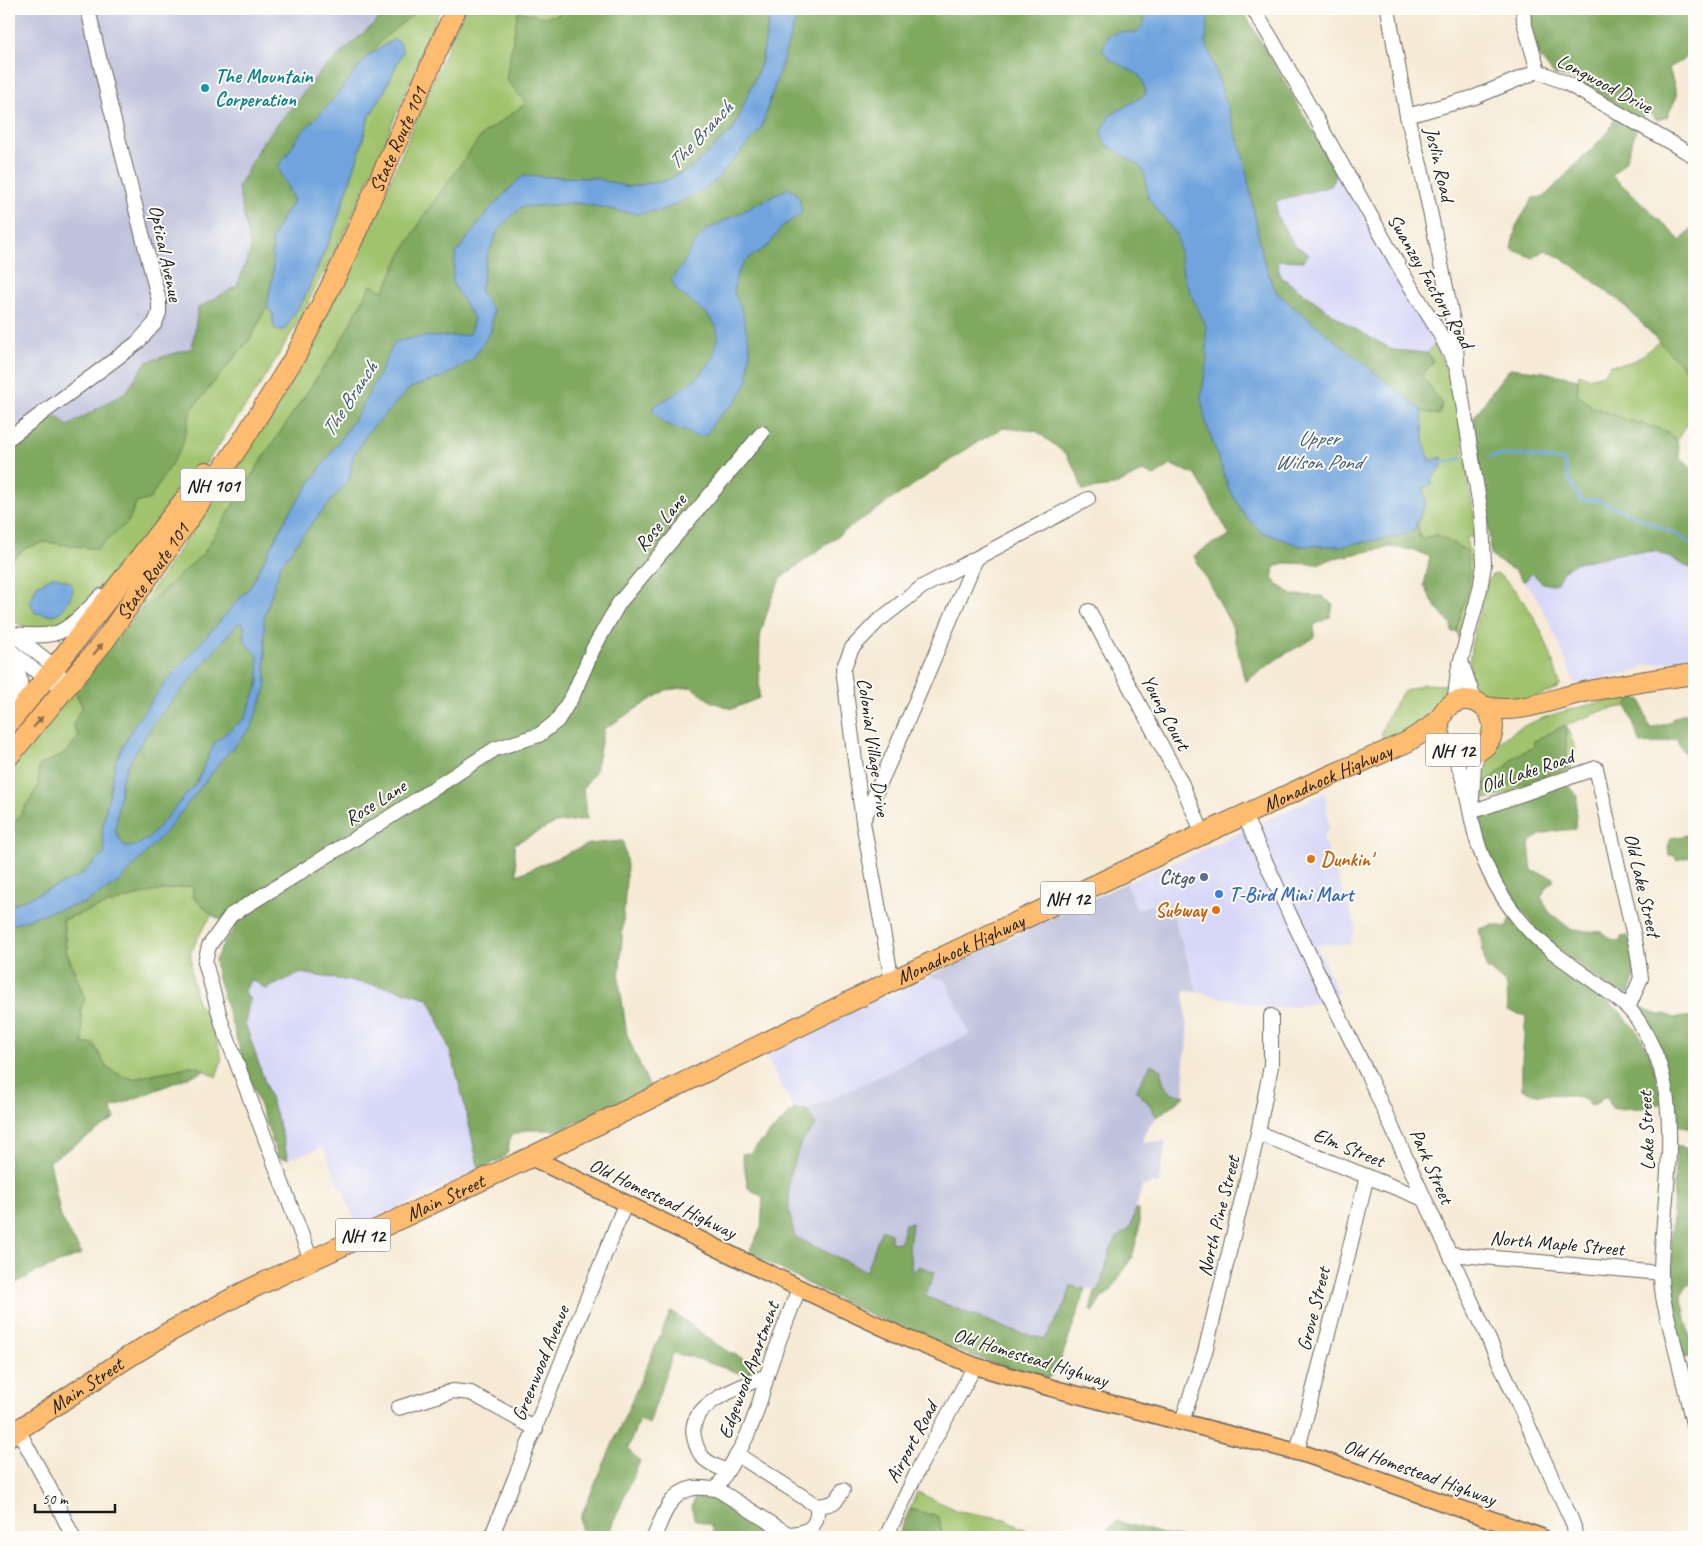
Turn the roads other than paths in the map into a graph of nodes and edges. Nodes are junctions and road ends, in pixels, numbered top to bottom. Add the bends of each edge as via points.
1 (88, 9) edge
2 (456, 9) edge
3 (1253, 9) edge
4 (1388, 9) edge
5 (1523, 9) edge
6 (1538, 71) junction
7 (1407, 116) junction
8 (1694, 156) edge
9 (339, 270) junction
10 (1454, 329) junction
11 (1439, 332) junction
12 (1457, 368) junction
13 (762, 434) dead end
14 (9, 438) edge
15 (1088, 499) dead end
16 (976, 558) junction
17 (136, 563) junction
18 (1089, 611) dead end
19 (11, 632) edge
20 (9, 648) edge
21 (9, 653) edge
22 (1461, 660) junction
23 (51, 673) junction
24 (1694, 674) edge
25 (67, 687) junction
26 (1480, 704) junction
27 (1537, 706) junction
28 (1446, 710) junction
29 (9, 721) edge
30 (1407, 742) junction
31 (1484, 745) junction
32 (1451, 749) junction
33 (9, 756) edge
34 (1596, 768) joint
35 (1471, 812) junction
36 (1244, 815) junction
37 (863, 822) junction
38 (1203, 834) junction
39 (892, 981) junction
40 (1628, 1008) junction
41 (1271, 1016) dead end
42 (732, 1059) joint
43 (1258, 1132) junction
44 (531, 1157) junction
45 (1367, 1176) junction
46 (1424, 1199) junction
47 (625, 1204) junction
48 (1450, 1254) junction
49 (311, 1260) junction
50 (1661, 1273) junction
51 (798, 1288) junction
52 (974, 1366) junction
53 (768, 1376) junction
54 (398, 1408) dead end
55 (1182, 1421) junction
56 (1694, 1428) edge
57 (536, 1429) junction
58 (13, 1433) edge
59 (1297, 1452) junction
60 (738, 1454) junction
61 (726, 1471) junction
62 (717, 1489) junction
63 (843, 1490) dead end
64 (817, 1506) junction
65 (73, 1537) edge
66 (493, 1537) edge
67 (654, 1537) edge
68 (886, 1537) edge
69 (1541, 1537) edge
70 (1575, 1537) edge

1 - 14 street, Optical Avenue via 157,292 159,313 155,324 137,344
2 - 9 highway, State Route 101 / NH 101
3 - 11 street, Swanzey Factory Road
4 - 7 street, Joslin Road
5 - 6 street
6 - 7 street, Longwood Drive via 1475,97
6 - 8 street, Longwood Drive via 1566,83
7 - 10 street, Joslin Road
9 - 17 highway, State Route 101 / NH 101 via 251,413
25 -> 9 highway, State Route 101 / NH 101 via 105,640 243,440 296,355
10 - 11 street
10 - 12 street, Joslin Road
11 - 12 street, Swanzey Factory Road
12 - 22 street, Swanzey Factory Road via 1482,519 1484,565
13 - 49 street, Rose Lane via 619,603 557,721 539,735 495,749 231,915 209,946 205,962 222,1024
15 - 16 street, Colonial Village Drive
16 - 37 street
16 - 37 street, Colonial Village Drive via 922,588 878,621 852,648 843,668
17 - 19 street via 58,633 42,636
17 - 23 highway, State Route 101 / NH 101
18 - 38 street, Young Court via 1181,782
19 - 23 street
20 - 23 street
21 - 29 street via 19,671 21,683
22 - 26 street via 1473,696
22 - 28 street, Swanzey Factory Road via 1455,697
23 - 25 street
23 - 29 highway, State Route 101 / NH 101
24 - 27 highway, NH 12 via 1610,687
33 -> 25 highway, State Route 101 / NH 101
26 - 27 highway, NH 12 via 1495,710
26 - 28 highway, NH 12 via 1465,700
26 - 31 highway, NH 12 via 1493,724 1492,733
27 - 31 highway, NH 12 via 1500,730
28 - 30 highway, Monadnock Highway / NH 12 via 1432,726
28 - 32 highway, NH 12 via 1439,722 1441,737
30 - 32 highway, Monadnock Highway / NH 12 via 1434,742
30 - 36 highway, Monadnock Highway / NH 12
31 - 32 highway, NH 12 via 1467,754
31 - 35 street, Lake Street via 1476,758 1473,773
32 - 35 street, Lake Street
34 - 35 street, Old Lake Road
34 - 40 street, Old Lake Street via 1641,978
35 - 40 street, Lake Street via 1482,856 1500,892 1525,926 1545,946
36 - 38 highway, Monadnock Highway / NH 12
36 - 46 street, Park Street
37 - 39 street, Colonial Village Drive
38 - 39 highway, Monadnock Highway / NH 12
39 - 42 highway, Monadnock Highway / NH 12
40 - 50 street, Lake Street via 1648,1037 1667,1093 1668,1166
41 - 43 street, North Pine Street via 1271,1066
42 - 44 highway, Main Street / NH 12
43 - 45 street, Elm Street
43 - 55 street, North Pine Street via 1205,1352
44 - 47 main road, Old Homestead Highway
44 - 49 highway, Main Street / NH 12
45 - 46 street, Elm Street
45 - 59 street, Grove Street
46 - 48 street, Park Street
47 - 51 main road, Old Homestead Highway
47 - 57 street, Greenwood Avenue
48 - 50 street, North Maple Street
48 - 70 street, Park Street via 1571,1519
49 - 58 highway, Main Street / NH 12 via 171,1331
50 - 56 street, Lake Street
51 - 52 main road, Old Homestead Highway
51 - 53 street, Edgewood Apartment
52 - 55 main road, Old Homestead Highway
52 - 68 street, Airport Road
53 - 60 street, Edgewood Apartment via 750,1431
53 - 61 street via 718,1398 694,1421 697,1451 704,1460
54 - 57 street via 453,1391 471,1393
55 - 59 main road, Old Homestead Highway
57 - 66 street, Greenwood Avenue
58 - 65 street via 49,1487
59 - 69 main road, Old Homestead Highway
60 - 61 street, Edgewood Apartment
60 - 64 street
61 - 62 street, Edgewood Apartment
62 - 64 street via 788,1534 800,1534 811,1528 818,1516
62 - 67 street via 694,1488 680,1492 670,1502
63 - 64 street via 837,1501

